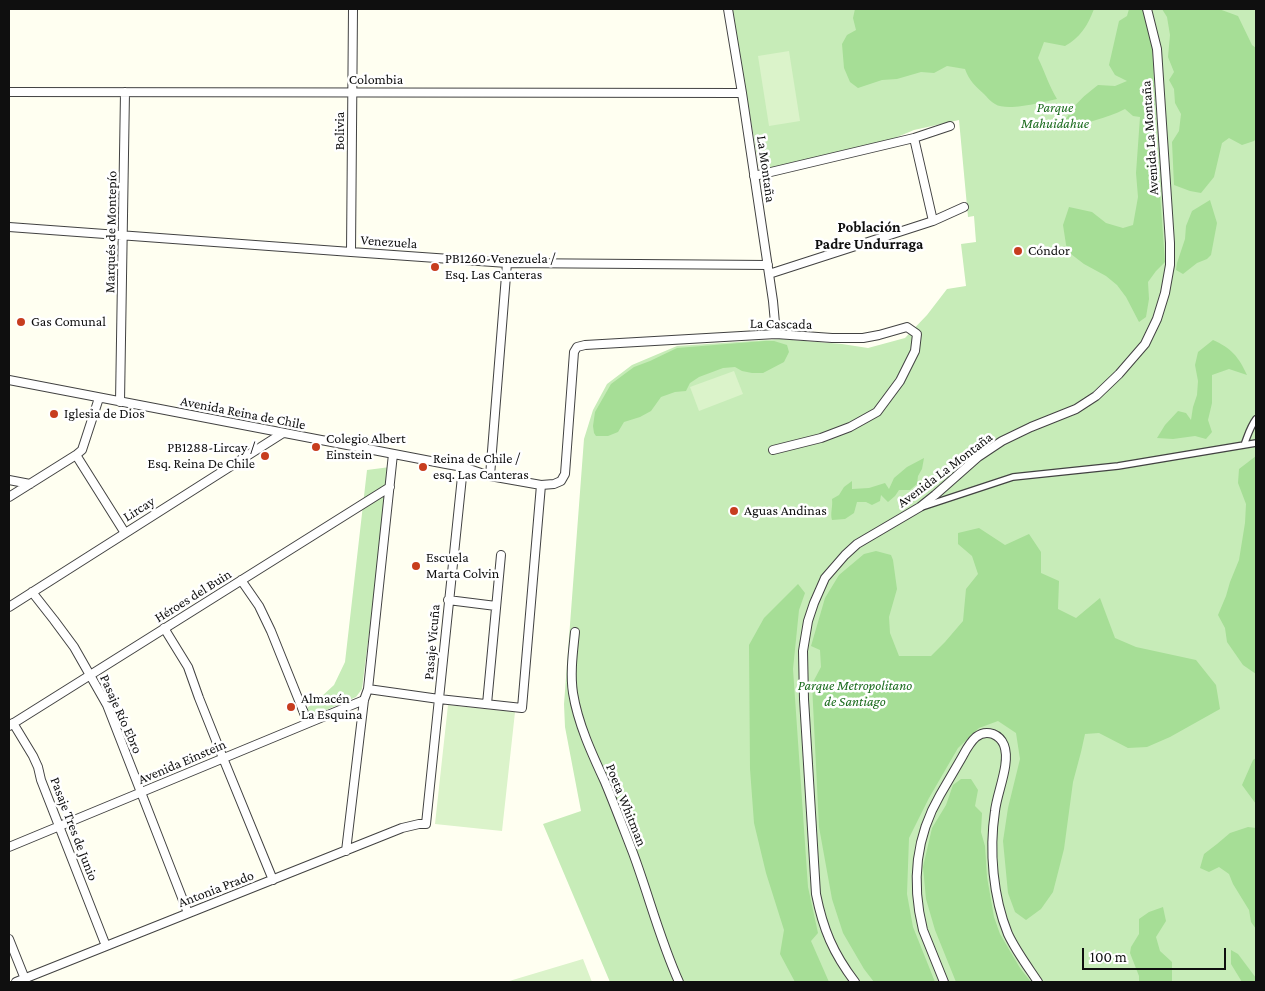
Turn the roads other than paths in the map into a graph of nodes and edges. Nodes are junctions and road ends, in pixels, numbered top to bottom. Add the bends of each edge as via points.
1 (353, 9) edge
2 (728, 9) edge
3 (1147, 9) edge
4 (9, 92) edge
5 (125, 92) junction
6 (352, 93) junction
7 (742, 93) junction
8 (950, 126) dead end
9 (914, 138) junction
10 (754, 176) junction
11 (964, 207) dead end
12 (933, 221) junction
13 (9, 227) edge
14 (123, 235) junction
15 (351, 252) junction
16 (507, 263) junction
17 (768, 265) junction
18 (769, 274) junction
19 (776, 334) junction
20 (9, 380) edge
21 (99, 398) junction
22 (120, 402) junction
23 (1256, 419) edge
24 (283, 433) junction
25 (1256, 443) edge
26 (1244, 445) junction
27 (773, 450) dead end
28 (394, 454) junction
29 (76, 455) junction
30 (463, 467) junction
31 (490, 476) junction
32 (9, 480) edge
33 (561, 481) joint
34 (30, 484) junction
35 (541, 485) junction
36 (390, 487) junction
37 (9, 497) edge
38 (920, 507) junction
39 (125, 533) junction
40 (501, 555) dead end
41 (241, 580) junction
42 (32, 592) junction
43 (448, 600) junction
44 (496, 606) junction
45 (9, 607) edge
46 (164, 628) junction
47 (575, 632) dead end
48 (90, 675) junction
49 (368, 689) junction
50 (439, 699) junction
51 (364, 700) junction
52 (487, 704) junction
53 (308, 723) junction
54 (11, 725) edge
55 (223, 758) junction
56 (141, 792) junction
57 (426, 824) joint
58 (59, 826) junction
59 (9, 847) edge
60 (346, 851) junction
61 (273, 880) junction
62 (188, 914) junction
63 (9, 938) edge
64 (106, 946) junction
65 (25, 979) junction
66 (16, 982) edge
67 (679, 982) edge
68 (854, 982) edge
69 (944, 982) edge
70 (1038, 982) edge

1 - 6 street, Bolivia
2 - 7 street, La Montaña
3 - 38 street, Avenida La Montaña via 1156,49 1170,243 1170,265 1157,319 1145,344 1096,396 1076,409 1002,441 978,457
4 - 5 street, Colombia
5 - 6 street, Colombia
5 - 14 street, Marqués de Montepío
6 - 7 street, Colombia
6 - 15 street, Bolivia
7 - 10 street, La Montaña
8 - 9 street
9 - 10 street
9 - 12 street
10 - 17 street, La Montaña
11 - 12 street
12 - 18 street
13 - 14 street, Venezuela
14 - 15 street, Venezuela
14 - 22 street, Marqués de Montepío
15 - 16 street, Venezuela
16 - 17 street, Venezuela
16 - 31 street
17 - 18 street, La Montaña
18 - 19 street, La Montaña
19 - 27 street, La Cascada via 863,338 907,327 917,334 915,351 900,382 876,412 821,438
19 - 33 street, La Cascada via 577,347 574,352 565,474
20 - 21 street, Avenida Reina de Chile
21 - 22 street, Avenida Reina de Chile
21 - 29 street via 83,447
22 - 24 street, Avenida Reina de Chile
23 - 26 street via 1250,426
24 - 28 street, Avenida Reina de Chile
24 - 39 street, Lircay
25 - 26 street
26 - 38 street via 1118,466 1012,477
28 - 30 street, Avenida Reina de Chile
28 - 36 street
29 - 34 street
29 - 39 street
30 - 31 street, Avenida Reina de Chile
30 - 43 street, Pasaje Vicuña
31 - 35 street, Avenida Reina de Chile
32 - 34 street
33 - 35 street, Avenida Reina de Chile
34 - 37 street
35 - 52 street via 522,708
36 - 41 street, Héroes del Buin
36 - 49 street
38 - 68 street, Avenida La Montaña via 857,544 825,578 808,621 803,651 816,894 828,938
39 - 42 street, Lircay
40 - 44 street
41 - 46 street, Héroes del Buin
41 - 53 street via 268,625
42 - 45 street, Lircay
42 - 48 street, Pasaje Río Ebro
43 - 44 street
43 - 50 street, Pasaje Vicuña
44 - 52 street
46 - 48 street, Héroes del Buin
46 - 55 street via 188,667
47 - 67 street, Poeta Whitman via 573,692 579,716
48 - 54 street, Héroes del Buin
48 - 56 street, Pasaje Río Ebro via 110,712
49 - 50 street
49 - 51 street
50 - 52 street
50 - 57 street, Pasaje Vicuña
51 - 53 street, Avenida Einstein
51 - 60 street
53 - 55 street, Avenida Einstein
54 - 58 street, Pasaje Tres de Junio via 35,759
55 - 56 street, Avenida Einstein
55 - 61 street
56 - 58 street, Avenida Einstein
56 - 62 street, Pasaje Río Ebro
57 - 60 street, Antonia Prado via 402,828
58 - 59 street, Avenida Einstein
58 - 64 street, Pasaje Tres de Junio
60 - 61 street, Antonia Prado
61 - 62 street, Antonia Prado
62 - 64 street, Antonia Prado
63 - 65 street
64 - 65 street, Antonia Prado
65 - 66 street, Antonia Prado
69 - 70 street via 920,921 916,885 918,853 927,821 968,747 975,738 989,733 996,735 1004,745 1006,759 993,823 992,859 997,894 1008,934

